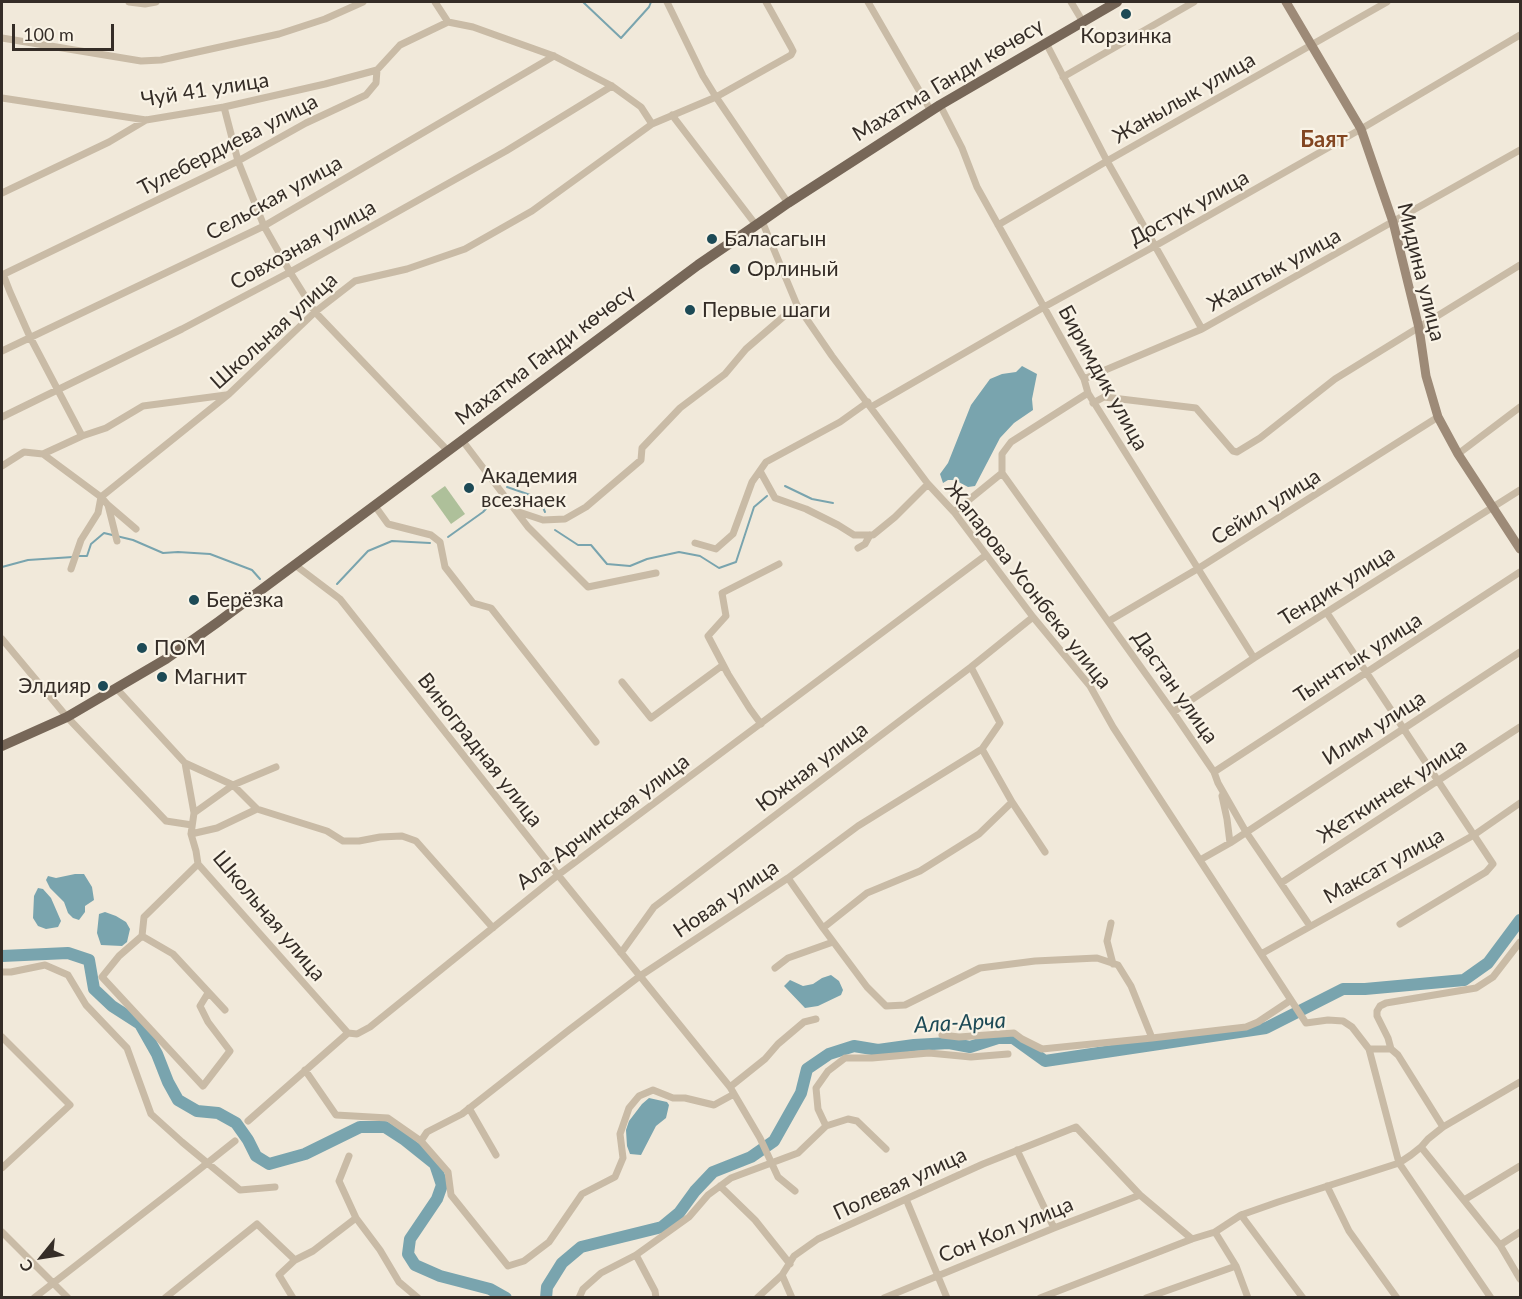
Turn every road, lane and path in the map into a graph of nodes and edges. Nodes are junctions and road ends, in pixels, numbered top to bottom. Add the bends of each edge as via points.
1 (129, 2) edge
2 (156, 2) edge
3 (363, 2) edge
4 (435, 2) edge
5 (667, 2) edge
6 (766, 2) edge
7 (868, 2) edge
8 (1071, 2) edge
9 (1118, 2) edge
10 (1194, 2) edge
11 (1287, 2) edge
12 (1387, 2) edge
13 (448, 22) junction
14 (1083, 22) junction
15 (1521, 35) edge
16 (2, 38) edge
17 (1046, 43) junction
18 (1312, 45) junction
19 (554, 56) junction
20 (377, 70) junction
21 (1063, 77) junction
22 (612, 86) junction
23 (716, 97) junction
24 (2, 98) edge
25 (224, 107) junction
26 (935, 108) junction
27 (672, 115) junction
28 (146, 120) junction
29 (652, 124) junction
30 (1361, 129) junction
31 (1521, 150) edge
32 (238, 161) junction
33 (1107, 161) junction
34 (2, 193) edge
35 (788, 203) junction
36 (1393, 222) junction
37 (759, 223) junction
38 (998, 225) junction
39 (264, 226) junction
40 (1155, 246) junction
41 (1521, 265) edge
42 (290, 272) junction
43 (2, 274) edge
44 (797, 305) junction
45 (1044, 307) junction
46 (315, 312) junction
47 (1419, 327) junction
48 (1202, 329) junction
49 (30, 337) junction
50 (2, 351) edge
51 (1083, 379) junction
52 (58, 390) junction
53 (1088, 393) junction
54 (229, 394) junction
55 (1093, 403) junction
56 (870, 405) junction
57 (1521, 407) edge
58 (2, 417) edge
59 (1438, 417) junction
60 (82, 436) junction
61 (462, 440) junction
62 (448, 451) junction
63 (43, 454) junction
64 (1458, 454) junction
65 (2, 466) edge
66 (760, 471) junction
67 (1002, 473) junction
68 (928, 484) junction
69 (1521, 490) edge
70 (100, 497) junction
71 (108, 504) junction
72 (375, 506) junction
73 (1493, 507) junction
74 (516, 511) junction
75 (954, 512) junction
76 (136, 528) dead end
77 (870, 535) junction
78 (117, 541) dead end
79 (695, 543) dead end
80 (858, 548) dead end
81 (1521, 549) edge
82 (986, 555) junction
83 (779, 564) dead end
84 (295, 565) junction
85 (1199, 568) junction
86 (71, 569) dead end
87 (1521, 572) edge
88 (656, 573) dead end
89 (1327, 613) junction
90 (1033, 617) junction
91 (1109, 621) junction
92 (2, 639) edge
93 (1521, 652) edge
94 (1254, 658) junction
95 (723, 665) junction
96 (971, 667) junction
97 (1366, 672) junction
98 (622, 682) dead end
99 (117, 688) junction
100 (1173, 712) junction
101 (67, 717) junction
102 (761, 724) junction
103 (1521, 727) edge
104 (1404, 729) junction
105 (596, 742) dead end
106 (2, 746) edge
107 (982, 749) junction
108 (185, 763) junction
109 (276, 767) dead end
110 (1214, 772) junction
111 (1438, 781) junction
112 (1218, 783) junction
113 (233, 785) junction
114 (1012, 802) junction
115 (1521, 803) edge
116 (257, 809) junction
117 (194, 813) junction
118 (192, 825) junction
119 (1246, 832) junction
120 (191, 834) junction
121 (1474, 835) junction
122 (1230, 843) junction
123 (1045, 852) dead end
124 (1200, 860) junction
125 (198, 864) junction
126 (558, 875) junction
127 (788, 878) junction
128 (1281, 883) junction
129 (1111, 923) dead end
130 (1400, 924) dead end
131 (1310, 927) junction
132 (493, 928) junction
133 (823, 928) junction
134 (142, 936) junction
135 (833, 942) junction
136 (1521, 942) edge
137 (621, 953) junction
138 (1261, 954) junction
139 (1113, 964) junction
140 (774, 968) dead end
141 (2, 972) edge
142 (640, 976) junction
143 (208, 993) junction
144 (1291, 1000) junction
145 (225, 1010) dead end
146 (816, 1019) dead end
147 (348, 1033) junction
148 (942, 1035) dead end
149 (2, 1037) edge
150 (1152, 1038) junction
151 (1369, 1049) junction
152 (1391, 1049) junction
153 (1008, 1053) dead end
154 (305, 1070) junction
155 (1521, 1082) edge
156 (730, 1087) junction
157 (734, 1094) junction
158 (469, 1108) junction
159 (248, 1121) dead end
160 (826, 1126) junction
161 (1443, 1127) junction
162 (235, 1141) dead end
163 (421, 1141) junction
164 (1420, 1147) junction
165 (886, 1149) dead end
166 (1017, 1150) junction
167 (496, 1155) dead end
168 (349, 1156) dead end
169 (208, 1163) junction
170 (1399, 1163) junction
171 (773, 1164) junction
172 (1521, 1166) edge
173 (2, 1168) edge
174 (720, 1186) junction
175 (1327, 1186) junction
176 (275, 1187) dead end
177 (795, 1191) dead end
178 (1140, 1195) junction
179 (906, 1199) junction
180 (1464, 1200) junction
181 (1240, 1215) junction
182 (356, 1218) junction
183 (1054, 1228) junction
184 (2, 1232) edge
185 (1215, 1232) junction
186 (1521, 1232) edge
187 (1192, 1239) junction
188 (1500, 1245) junction
189 (636, 1255) junction
190 (296, 1260) junction
191 (790, 1264) junction
192 (1236, 1266) junction
193 (782, 1275) junction
194 (938, 1275) junction
195 (1521, 1280) edge
196 (54, 1284) junction
197 (34, 1298) edge
198 (68, 1298) edge
199 (165, 1298) edge
200 (293, 1298) edge
201 (418, 1298) edge
202 (579, 1298) edge
203 (656, 1298) edge
204 (757, 1298) edge
205 (792, 1298) edge
206 (884, 1298) edge
207 (947, 1298) edge
208 (1040, 1298) edge
209 (1146, 1298) edge
210 (1248, 1298) edge
211 (1303, 1298) edge
212 (1397, 1298) edge
213 (1491, 1298) edge

1 - 2 street
3 - 16 street via 279,34 161,60 141,61
4 - 13 street
5 - 23 street
6 - 23 street, Школьная улица via 793,51 791,55
7 - 26 street, Биримдик улица
8 - 14 street
9 - 14 main road, Махатма Ганди көчөсү
10 - 21 street
11 - 18 street, Мидина улица
12 - 18 street, Жанылык улица
13 - 19 street
13 - 20 street, Тулебердиева улица via 400,45
14 - 17 main road, Махатма Ганди көчөсү
15 - 30 street, Достук улица
17 - 21 street, Жаштык улица
17 - 26 main road, Махатма Ганди көчөсү
18 - 30 street, Мидина улица
18 - 33 street, Жанылык улица
19 - 22 street
19 - 39 street, Сельская улица
20 - 25 street, Чуй 41 улица
20 - 32 street, Тулебердиева улица via 375,83 366,94
21 - 33 street, Жаштык улица
22 - 29 street via 641,106
22 - 42 street, Совхозная улица via 506,151
23 - 27 street, Школьная улица
23 - 35 street
24 - 28 street, Чуй 41 улица
25 - 28 street, Чуй 41 улица
25 - 32 street
26 - 35 main road, Махатма Ганди көчөсү
26 - 38 street, Биримдик улица via 962,148
27 - 29 street, Школьная улица
27 - 37 street, Жапарова Усонбека улица
28 - 34 street
29 - 46 street, Школьная улица via 532,211 465,249 407,269 355,281
30 - 36 street, Мидина улица
30 - 40 street, Достук улица
31 - 36 street, Жаштык улица
32 - 39 street
32 - 43 street, Тулебердиева улица
33 - 38 street, Жанылык улица
33 - 40 street, Жаштык улица
35 - 37 main road, Махатма Ганди көчөсү
36 - 47 street, Мидина улица
36 - 48 street, Жаштык улица
37 - 44 street, Жапарова Усонбека улица
37 - 61 main road, Махатма Ганди көчөсү
38 - 45 street, Биримдик улица
39 - 42 street
39 - 49 street, Сельская улица
40 - 45 street, Достук улица
40 - 48 street, Жаштык улица
41 - 47 street
42 - 46 street
42 - 52 street, Совхозная улица
43 - 49 street
44 - 56 street, Жапарова Усонбека улица
44 - 74 street via 725,374 680,408 642,448 641,460 586,507 565,519 543,520
45 - 51 street, Биримдик улица
45 - 56 street, Достук улица
46 - 54 street, Школьная улица
46 - 62 street
47 - 55 street via 1335,379 1237,452 1196,408 1104,397
47 - 59 street, Мидина улица via 1426,376
48 - 51 street
49 - 50 street, Сельская улица
49 - 52 street
51 - 53 street, Биримдик улица
52 - 58 street, Совхозная улица
52 - 60 street
53 - 55 street, Биримдик улица
53 - 67 street via 1011,442 1002,454
54 - 60 street via 143,406 106,428
54 - 70 street, Школьная улица
55 - 85 street, Биримдик улица
56 - 66 street, Достук улица via 766,462
56 - 68 street, Жапарова Усонбека улица
57 - 64 street
59 - 64 street, Мидина улица
59 - 85 street, Сейил улица
60 - 63 street
61 - 62 main road, Махатма Ганди көчөсү
61 - 74 street
62 - 72 main road, Махатма Ганди көчөсү
63 - 65 street via 24,452
63 - 70 street
64 - 73 street, Мидина улица
66 - 77 street via 775,498 806,509 854,535
66 - 79 street via 752,482 733,534 716,549
67 - 75 street
67 - 91 street, Дастан улица
68 - 75 street, Жапарова Усонбека улица
68 - 77 street
69 - 73 street, Тендик улица
70 - 71 street
70 - 86 street via 99,513 81,540
71 - 76 street
71 - 78 street
72 - 84 main road, Махатма Ганди көчөсү
72 - 105 street via 388,524 431,535 440,543 445,567 473,603 490,608
73 - 81 street, Мидина улица
73 - 89 street, Тендик улица
74 - 88 street via 588,587
75 - 82 street, Жапарова Усонбека улица
77 - 80 street
82 - 90 street, Жапарова Усонбека улица
82 - 102 street, Ала-Арчинская улица
83 - 95 street via 722,593 726,616 708,636
84 - 99 main road, Махатма Ганди көчөсү via 166,659
84 - 126 street, Виноградная улица via 340,599
85 - 91 street, Сейил улица
85 - 94 street, Биримдик улица
87 - 97 street, Тынчтык улица
89 - 94 street, Тендик улица
89 - 97 street
90 - 96 street, Южная улица
90 - 124 street, Жапарова Усонбека улица via 1090,686
91 - 100 street, Дастан улица
92 - 101 street
93 - 104 street, Илим улица
94 - 100 street, Тендик улица
95 - 98 street via 651,718
95 - 102 street
96 - 107 street, Новая улица via 1000,723
96 - 137 street, Южная улица via 654,907
97 - 104 street
97 - 110 street, Тынчтык улица
99 - 101 main road, Махатма Ганди көчөсү
99 - 108 street
100 - 110 street, Дастан улица
101 - 106 main road, Махатма Ганди көчөсү
101 - 118 street via 166,821
102 - 126 street, Ала-Арчинская улица
103 - 111 street, Жеткинчек улица
104 - 111 street
104 - 119 street, Илим улица
107 - 114 street
107 - 127 street, Новая улица via 858,826
108 - 113 street
108 - 117 street, Школьная улица
109 - 113 street
110 - 112 street, Дастан улица
111 - 121 street
111 - 128 street, Жеткинчек улица
112 - 119 street, Дастан улица
112 - 122 street
113 - 116 street
113 - 117 street
114 - 123 street
114 - 133 street via 979,834 920,871 867,893
115 - 121 street, Максат улица
116 - 120 street via 217,828
116 - 132 street via 327,831 343,841 380,837 416,841
117 - 118 street, Школьная улица
118 - 120 street, Школьная улица
119 - 122 street, Илим улица
119 - 128 street, Дастан улица
120 - 125 street, Школьная улица
121 - 130 street via 1493,864
121 - 131 street, Максат улица
122 - 124 street, Илим улица
124 - 138 street, Жапарова Усонбека улица
125 - 134 street via 144,917
125 - 147 street, Школьная улица
126 - 132 street, Ала-Арчинская улица
126 - 137 street, Виноградная улица
127 - 133 street
127 - 142 street, Новая улица
128 - 131 street, Дастан улица
129 - 139 street via 1107,941
131 - 138 street, Максат улица
132 - 147 street, Ала-Арчинская улица via 370,1027 357,1034
133 - 135 street
134 - 143 street via 172,954
134 - 143 street via 102,977 203,1086 230,1051 200,1006
135 - 139 street via 886,1006 905,1005 980,968 1097,958
135 - 140 street via 788,958
136 - 152 street via 1493,977 1476,988 1380,1006 1377,1016
137 - 142 street, Виноградная улица
138 - 144 street, Жапарова Усонбека улица
139 - 150 street via 1119,965 1131,986
141 - 169 street via 45,965 68,975 86,1005 127,1048 152,1114
142 - 156 street, Виноградная улица
142 - 158 street, Новая улица
143 - 145 street
144 - 150 street via 1246,1027
144 - 151 street, Жапарова Усонбека улица via 1306,1023 1343,1022 1352,1027
146 - 156 street via 804,1022
147 - 154 street, Ала-Арчинская улица
148 - 150 street via 1014,1033 1042,1049
149 - 173 street via 70,1105
151 - 152 street
151 - 170 street
152 - 161 street
153 - 160 street via 845,1058 828,1071 816,1088 818,1108
154 - 159 street, Ала-Арчинская улица
154 - 163 street via 336,1115 388,1118
155 - 161 street
156 - 157 street, Виноградная улица
157 - 163 street via 714,1105 653,1090 639,1096 629,1108 620,1134 623,1158 615,1177 582,1194 549,1242 524,1261 508,1266 451,1195 448,1172
157 - 171 street, Виноградная улица
158 - 163 street, Новая улица via 427,1132
158 - 167 street
160 - 165 street, Полевая улица via 848,1119 857,1121
160 - 171 street via 798,1153
161 - 164 street
162 - 169 street
164 - 170 street
164 - 180 street
166 - 178 street, Полевая улица via 1076,1127
166 - 179 street, Полевая улица
166 - 183 street
168 - 182 street via 339,1181
169 - 176 street via 240,1190
169 - 196 street
170 - 175 street
170 - 213 street
171 - 174 street via 731,1178
171 - 177 street, Виноградная улица via 778,1177
172 - 180 street
174 - 189 street via 689,1217
174 - 191 street via 755,1220
175 - 181 street
175 - 212 street via 1349,1231
178 - 183 street, Сон Кол улица
178 - 187 street
179 - 191 street, Полевая улица via 818,1239 794,1256
179 - 194 street
180 - 188 street
181 - 185 street
181 - 211 street
182 - 190 street
182 - 201 street via 399,1282
183 - 194 street, Сон Кол улица
184 - 196 street
185 - 187 street
185 - 192 street
186 - 188 street
187 - 208 street
188 - 195 street
189 - 202 street via 601,1273
189 - 203 street
190 - 199 street via 257,1224
190 - 200 street via 279,1275
191 - 193 street, Полевая улица
192 - 209 street
192 - 210 street
193 - 204 street, Полевая улица
193 - 205 street
194 - 206 street, Сон Кол улица
194 - 207 street
196 - 197 street
196 - 198 street

